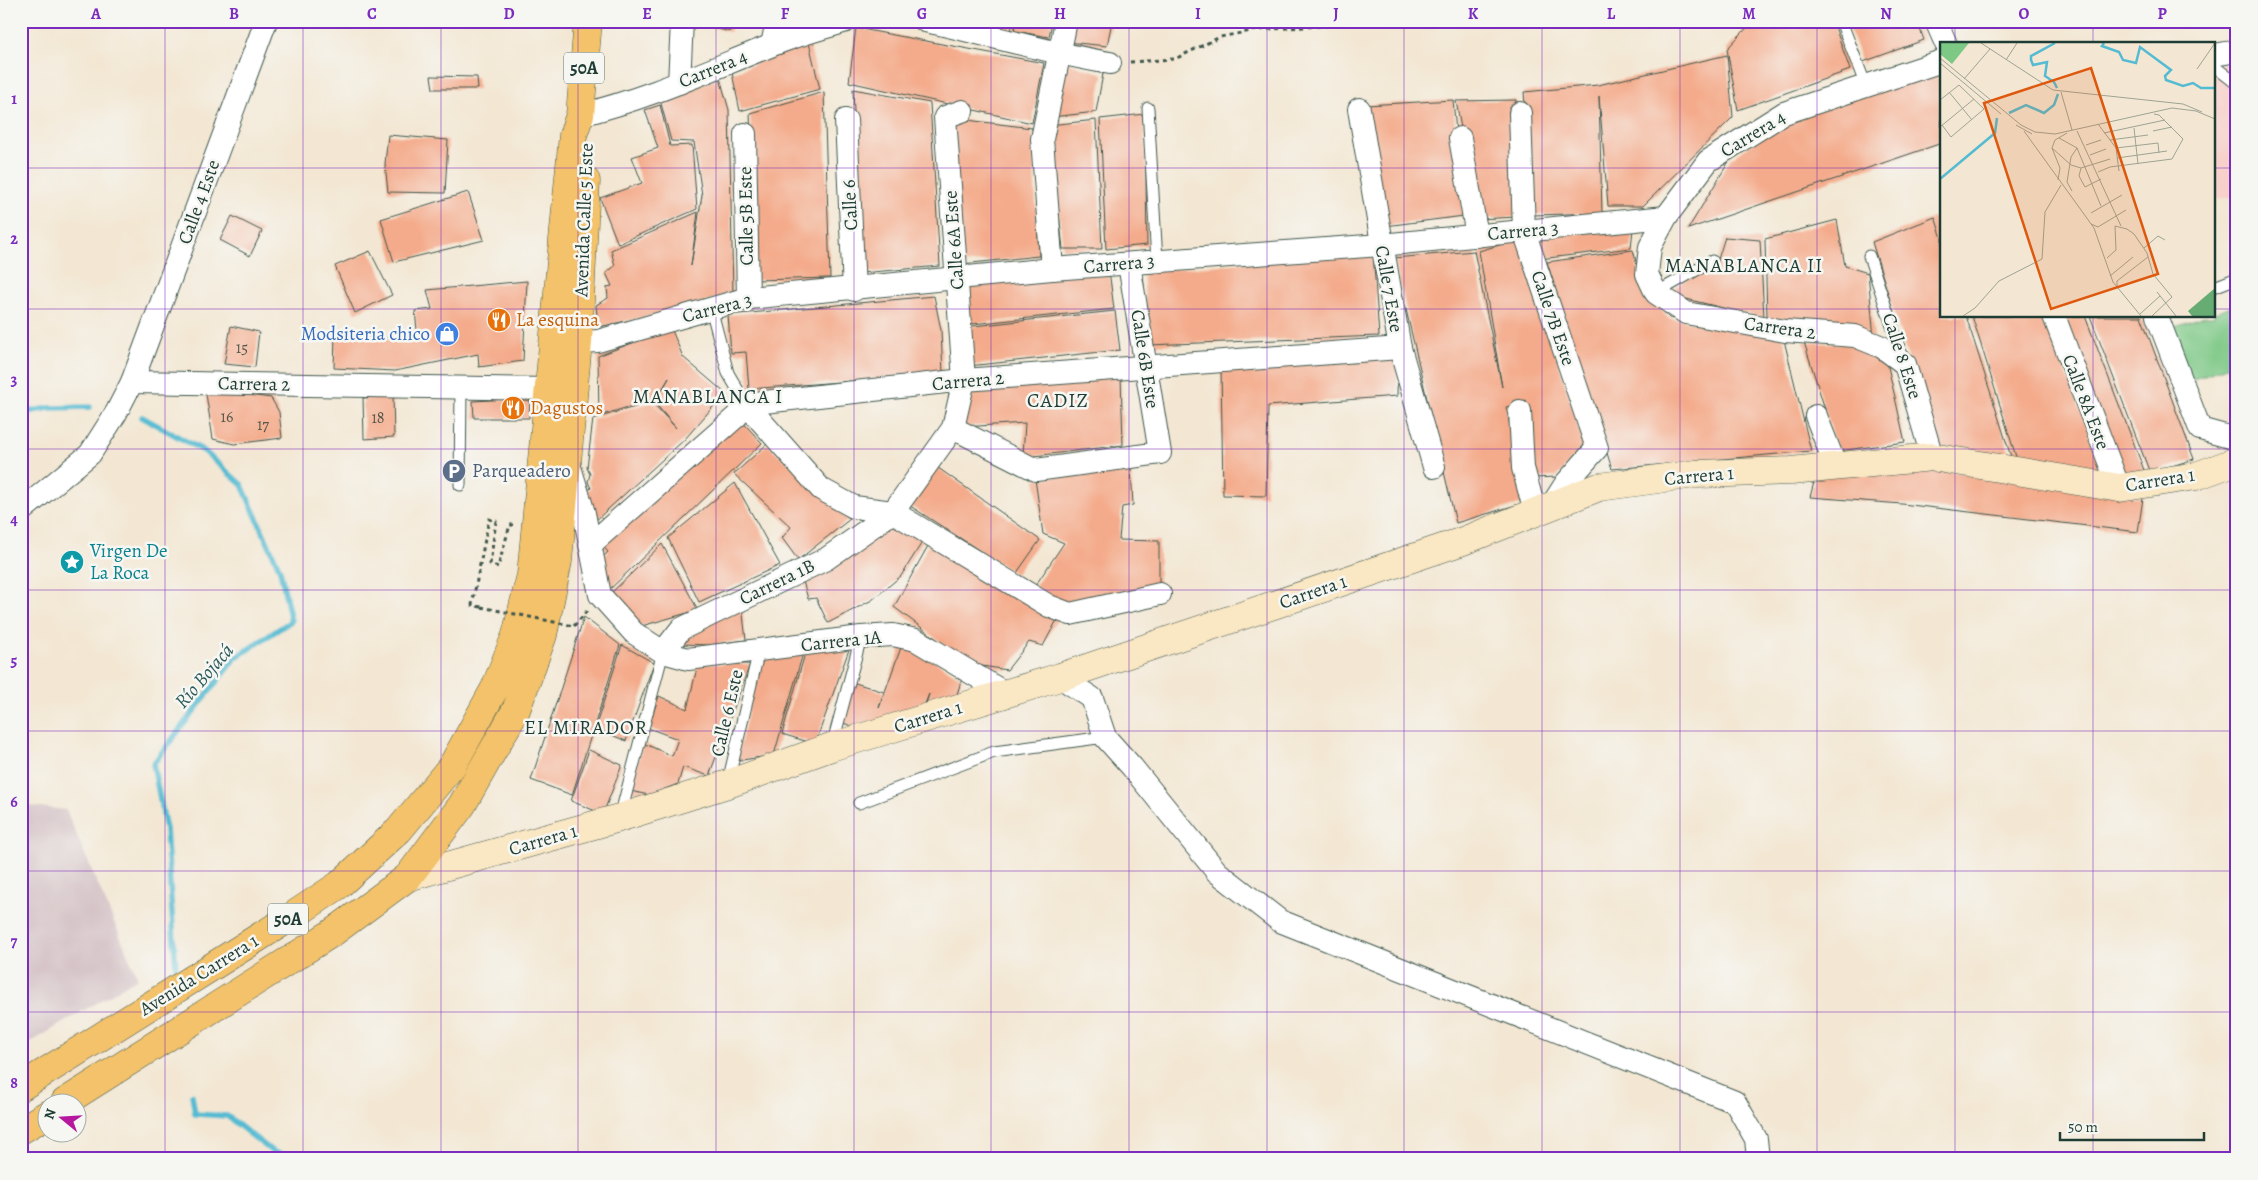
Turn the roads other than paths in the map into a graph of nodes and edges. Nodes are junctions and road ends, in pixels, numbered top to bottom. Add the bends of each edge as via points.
1 (266, 21) edge
2 (588, 21) edge
3 (682, 21) edge
4 (777, 21) edge
5 (846, 21) edge
6 (925, 21) edge
7 (1066, 21) edge
8 (1841, 21) edge
9 (1936, 21) edge
10 (972, 26) edge
11 (1945, 42) edge
12 (772, 45) junction
13 (2237, 51) edge
14 (1060, 55) junction
15 (2216, 55) edge
16 (1940, 62) edge
17 (1110, 63) road end
18 (2216, 68) edge
19 (679, 83) junction
20 (2237, 84) edge
21 (1866, 86) junction
22 (1148, 108) dead end
23 (1359, 109) dead end
24 (962, 111) dead end
25 (1520, 113) dead end
26 (580, 115) junction
27 (846, 120) dead end
28 (745, 134) dead end
29 (1460, 138) dead end
30 (1666, 217) junction
31 (1524, 231) junction
32 (1477, 236) junction
33 (1381, 245) junction
34 (1869, 256) dead end
35 (1157, 260) junction
36 (1712, 261) dead end
37 (1129, 264) junction
38 (1052, 269) junction
39 (2237, 278) edge
40 (956, 279) junction
41 (2216, 286) edge
42 (854, 290) junction
43 (1656, 292) junction
44 (748, 298) junction
45 (711, 308) junction
46 (2055, 318) edge
47 (2158, 318) edge
48 (578, 342) junction
49 (1400, 348) junction
50 (1905, 364) junction
51 (1148, 367) junction
52 (964, 380) junction
53 (132, 382) junction
54 (461, 388) junction
55 (548, 389) junction
56 (746, 404) junction
57 (1520, 412) dead end
58 (1816, 416) dead end
59 (953, 428) junction
60 (2237, 436) edge
61 (1932, 457) junction
62 (568, 458) junction
63 (2237, 461) edge
64 (1434, 467) dead end
65 (1836, 467) junction
66 (460, 485) dead end
67 (2119, 488) junction
68 (1544, 508) junction
69 (21, 511) edge
70 (893, 512) junction
71 (590, 545) junction
72 (1160, 594) dead end
73 (861, 637) junction
74 (759, 650) junction
75 (663, 652) junction
76 (1060, 677) junction
77 (495, 688) joint
78 (1005, 693) junction
79 (516, 710) joint
80 (1105, 737) junction
81 (831, 747) junction
82 (728, 784) junction
83 (858, 803) dead end
84 (619, 818) junction
85 (408, 877) junction
86 (21, 1086) edge
87 (81, 1092) edge
88 (38, 1120) edge
89 (21, 1130) edge
90 (1758, 1159) edge

1 - 53 street, Calle 4 Este
2 - 26 main road, Avenida Calle 5 Este / 50A
3 - 19 street
4 - 12 street
5 - 12 street, Carrera 4
6 - 10 street
7 - 14 street
8 - 21 lane
9 - 11 street
10 - 14 street
12 - 19 street, Carrera 4
13 - 15 street
14 - 17 street
14 - 38 street via 1042,139
16 - 21 street, Carrera 4
18 - 20 lane
19 - 26 street, Carrera 4
21 - 30 street, Carrera 4 via 1784,113 1708,161
22 - 35 lane
23 - 33 street, Calle 7 Este
24 - 40 street, Calle 6A Este via 945,118
25 - 31 street, Calle 7B Este
26 - 48 main road, Avenida Calle 5 Este / 50A via 588,136
26 - 55 main road, Avenida Calle 5 Este / 50A via 573,135
27 - 42 street, Calle 6
28 - 44 street, Calle 5B Este
29 - 32 street
30 - 31 street, Carrera 3
30 - 43 street, Carrera 4 via 1650,247 1647,274
31 - 32 street, Carrera 3
31 - 68 street, Calle 7B Este via 1597,448
32 - 33 street, Carrera 3
33 - 35 street, Carrera 3
33 - 49 street, Calle 7 Este
34 - 50 lane, Calle 8 Este
35 - 37 street, Carrera 3
36 - 43 lane
37 - 38 street, Carrera 3
37 - 51 street, Calle 6B Este
38 - 40 street, Carrera 3
39 - 41 lane
40 - 42 street, Carrera 3
40 - 52 street, Calle 6A Este
42 - 44 street, Carrera 3
43 - 50 street, Carrera 2 via 1686,313 1785,331 1856,336 1882,347
44 - 45 street, Carrera 3
45 - 48 street, Carrera 3 via 598,341
45 - 56 lane via 728,373
46 - 67 street, Calle 8A Este
47 - 60 street via 2200,429
48 - 62 main road, Avenida Calle 5 Este / 50A
49 - 51 street, Carrera 2
49 - 64 street, Calle 7 Este
50 - 61 street, Calle 8 Este
51 - 52 street, Carrera 2
51 - 59 street, Calle 6B Este via 1160,453 1036,470
52 - 56 street, Carrera 2
52 - 59 street, Carrera 1B
53 - 54 street, Carrera 2
53 - 69 street via 90,454
54 - 55 street, Carrera 2
54 - 66 lane
55 - 77 main road, Avenida Calle 5 Este / 50A via 531,575 518,626
56 - 70 street via 821,489 854,507
56 - 71 street via 737,416
57 - 68 street via 1522,468
58 - 65 street
59 - 70 street, Carrera 1B
61 - 65 street, Carrera 1
61 - 67 street, Carrera 1
62 - 71 street, Carrera 1A
62 - 79 main road, Avenida Calle 5 Este / 50A via 558,561 544,634
63 - 67 street, Carrera 1 via 2196,476
65 - 68 street, Carrera 1 via 1686,475 1599,488
68 - 76 street, Carrera 1 via 1463,541
70 - 72 street via 1049,606 1070,614
70 - 75 street, Carrera 1B via 826,559 681,629
71 - 75 street, Carrera 1A via 600,594 634,633
73 - 74 street, Carrera 1A
73 - 78 street, Carrera 1A via 893,635 916,640
73 - 81 lane
74 - 75 street, Carrera 1A via 688,659
74 - 82 lane, Calle 6 Este
75 - 84 lane
76 - 78 street, Carrera 1
76 - 80 street via 1092,698
77 - 86 main road, Avenida Carrera 1 / 50A via 446,773 400,830 338,885
78 - 81 street, Carrera 1
79 - 85 main road, Avenida Carrera 1 / 50A via 462,805
80 - 83 lane via 994,752
80 - 90 street via 1217,872 1280,921 1735,1102 1756,1139
81 - 82 street, Carrera 1
82 - 84 street, Carrera 1
84 - 85 street, Carrera 1
85 - 87 main road, Avenida Carrera 1 / 50A via 332,933
88 - 89 main road

